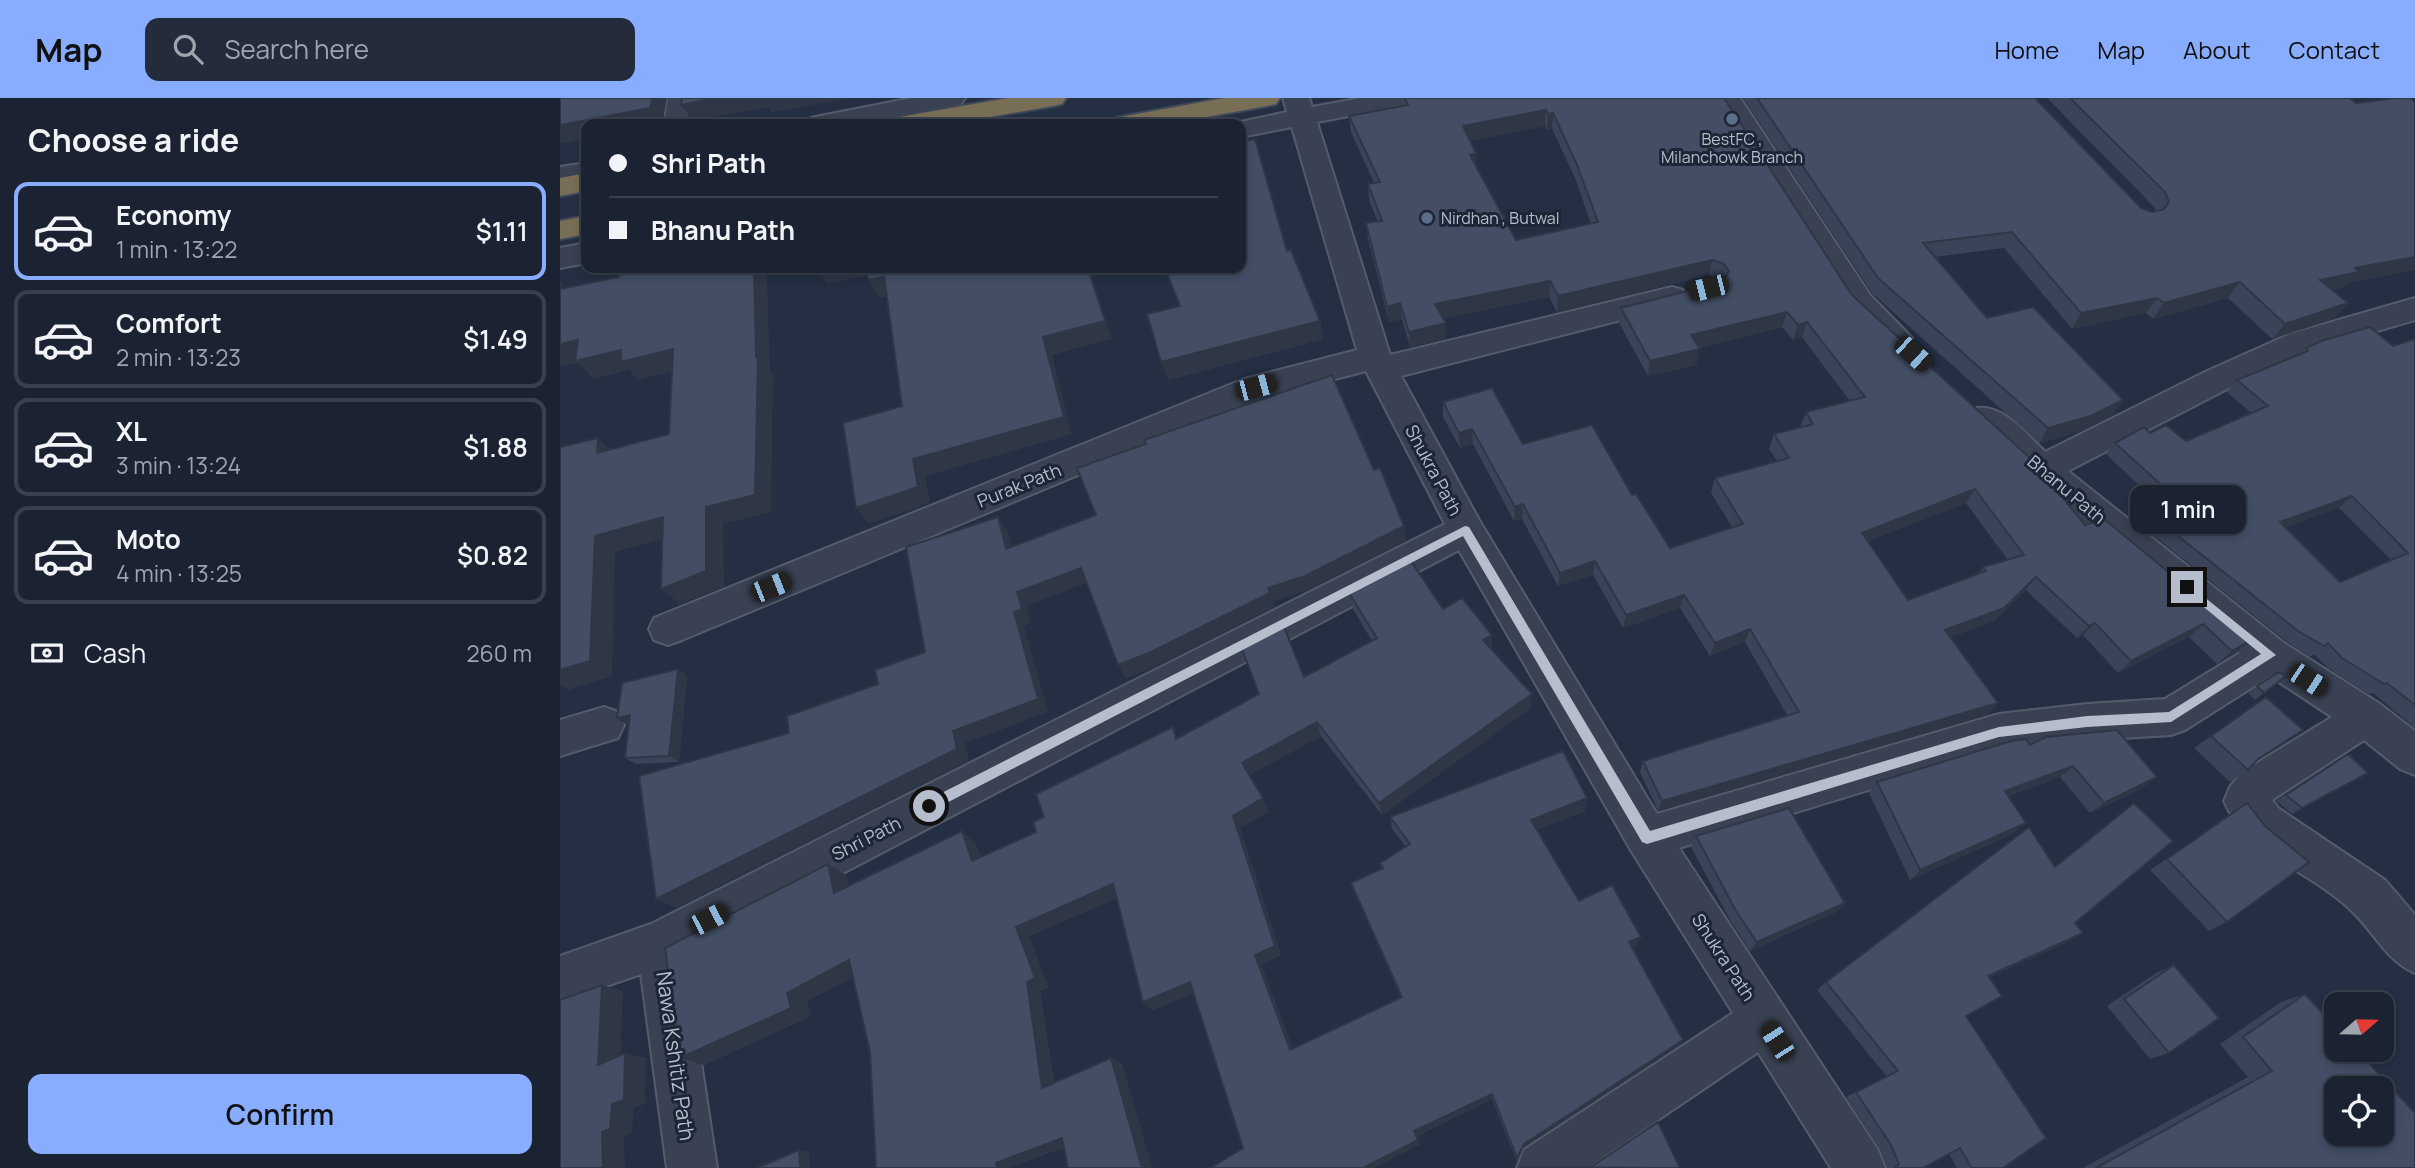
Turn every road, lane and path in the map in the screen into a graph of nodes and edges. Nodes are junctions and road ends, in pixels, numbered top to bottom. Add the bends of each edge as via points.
1 (681, 98) edge
2 (953, 98) edge
3 (1054, 98) edge
4 (1267, 98) edge
5 (1402, 98) edge
6 (1727, 98) edge
7 (1298, 108) edge
8 (678, 119) edge
9 (846, 119) edge
10 (934, 119) edge
11 (1153, 119) edge
12 (1246, 127) edge
13 (581, 172) edge
14 (560, 176) edge
15 (581, 183) edge
16 (560, 187) edge
17 (581, 226) edge
18 (560, 230) edge
19 (581, 254) edge
20 (560, 258) edge
21 (1695, 291) edge
22 (2415, 309) edge
23 (1378, 363) junction
24 (1923, 363) edge
25 (1963, 398) edge
26 (2042, 469) junction
27 (1465, 530) junction
28 (668, 629) dead end
29 (2270, 655) junction
30 (2366, 717) junction
31 (604, 724) dead end
32 (560, 737) edge
33 (2415, 756) edge
34 (1647, 838) junction
35 (660, 944) junction
36 (2415, 950) edge
37 (560, 979) edge
38 (1764, 1020) junction
39 (692, 1168) edge
40 (1542, 1168) edge
41 (1860, 1168) edge

1 - 8 street
2 - 9 street
3 - 10 highway
4 - 11 highway
5 - 7 street
6 - 24 street via 1859,302
7 - 12 street
7 - 23 street, Shukra Path
13 - 14 street
15 - 16 highway
17 - 18 highway
19 - 20 street
21 - 23 street, Purak Path
22 - 26 street via 2301,342
23 - 27 street, Shukra Path
23 - 28 street, Purak Path via 1256,387
25 - 26 street, Bhanu Path
26 - 29 street, Bhanu Path
27 - 34 street, Shukra Path
27 - 35 street, Shri Path
29 - 30 street, Bhanu Path
29 - 34 street via 2171,717 1999,732
30 - 33 street, Bhanu Path
30 - 36 street via 2256,787 2245,801 2263,822 2369,896
31 - 32 street
34 - 38 street, Shukra Path
35 - 37 street, Shri Path
35 - 39 street, Nawa Kshitiz Path
38 - 40 street
38 - 41 street, Shukra Path

